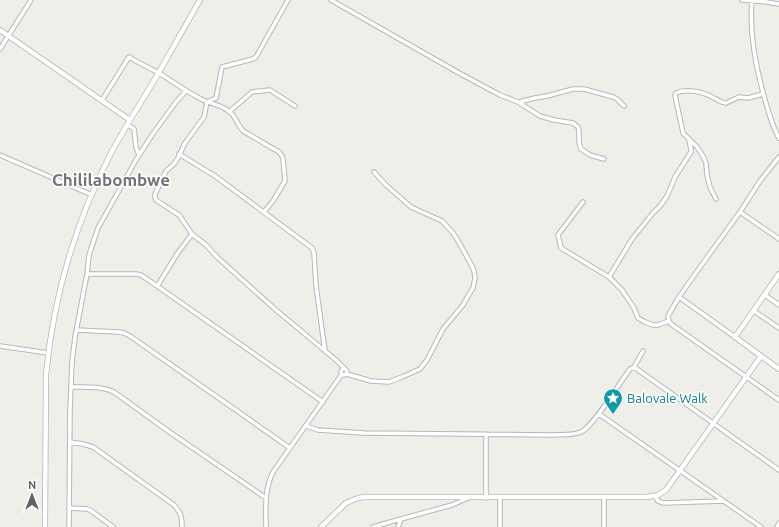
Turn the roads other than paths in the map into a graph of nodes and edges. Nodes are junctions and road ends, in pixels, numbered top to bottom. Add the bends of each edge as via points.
1 (31, 0) edge
2 (200, 0) edge
3 (288, 0) edge
4 (331, 0) edge
5 (742, 0) edge
6 (752, 0) edge
7 (779, 4) edge
8 (0, 30) edge
9 (8, 36) junction
10 (0, 49) edge
11 (158, 73) junction
12 (186, 91) junction
13 (763, 94) junction
14 (102, 100) junction
15 (207, 102) junction
16 (518, 102) junction
17 (295, 106) dead end
18 (624, 106) dead end
19 (229, 112) junction
20 (130, 120) junction
21 (128, 125) junction
22 (779, 138) edge
23 (689, 139) junction
24 (700, 150) junction
25 (691, 152) junction
26 (180, 154) junction
27 (0, 155) edge
28 (139, 155) junction
29 (779, 158) edge
30 (604, 159) dead end
31 (374, 172) dead end
32 (92, 195) junction
33 (716, 199) dead end
34 (582, 202) dead end
35 (264, 212) junction
36 (740, 212) junction
37 (192, 234) junction
38 (779, 239) edge
39 (87, 274) junction
40 (779, 275) edge
41 (609, 277) junction
42 (158, 285) junction
43 (765, 295) junction
44 (679, 297) junction
45 (779, 305) edge
46 (754, 311) junction
47 (669, 322) junction
48 (779, 328) edge
49 (77, 330) junction
50 (735, 337) junction
51 (0, 346) edge
52 (325, 351) junction
53 (643, 351) dead end
54 (48, 353) junction
55 (761, 356) junction
56 (634, 367) junction
57 (345, 369) junction
58 (779, 369) edge
59 (342, 374) junction
60 (347, 374) junction
61 (746, 378) junction
62 (71, 387) junction
63 (779, 400) edge
64 (323, 402) junction
65 (599, 414) junction
66 (714, 424) junction
67 (306, 426) junction
68 (486, 434) junction
69 (70, 442) junction
70 (290, 448) junction
71 (779, 470) edge
72 (680, 471) junction
73 (655, 496) junction
74 (470, 497) junction
75 (604, 497) junction
76 (266, 498) junction
77 (486, 498) junction
78 (500, 498) junction
79 (724, 501) junction
80 (69, 508) junction
81 (401, 519) junction
82 (779, 524) edge
83 (45, 527) edge
84 (69, 527) edge
85 (113, 527) edge
86 (182, 527) edge
87 (266, 527) edge
88 (320, 527) edge
89 (373, 527) edge
90 (398, 527) edge
91 (500, 527) edge
92 (604, 527) edge
93 (761, 527) edge
94 (777, 527) edge

1 - 9 street
2 - 11 street
3 - 15 street via 256,57 222,66 216,98
4 - 16 street via 459,73
5 - 6 street
6 - 7 street
6 - 13 street via 753,50
8 - 9 street
9 - 10 street
9 - 14 street
11 - 12 street
11 - 14 street via 129,57
11 - 20 street
12 - 15 street
12 - 28 street
13 - 22 street
13 - 23 street via 753,98 739,97 724,103 705,93 676,93 683,133
14 - 20 street
15 - 19 street
15 - 26 street via 204,117 185,142
16 - 18 street via 573,89 584,89 613,97
16 - 30 street via 540,116 573,123 579,130 581,149
17 - 19 street via 270,90 252,92
19 - 35 street via 244,131 282,156 285,181
20 - 21 street
21 - 28 street via 135,130
21 - 32 street via 111,153
23 - 24 street
23 - 25 street
24 - 25 street
24 - 33 street
25 - 41 street via 675,177 667,196 632,239
26 - 35 street via 216,176
26 - 37 street via 166,171 155,197 159,203 179,215
27 - 32 street
28 - 39 street via 98,228 89,256
29 - 36 street
31 - 60 street via 411,207 442,221 449,228 474,271 473,288 443,329 420,369 388,382
32 - 54 street via 64,272
34 - 41 street via 558,235 561,248
35 - 52 street via 312,248
36 - 38 street
36 - 44 street
37 - 42 street
37 - 52 street
39 - 42 street via 136,274
39 - 49 street
40 - 43 street
41 - 47 street via 622,290 638,318 653,325
42 - 64 street
43 - 45 street
43 - 46 street
44 - 47 street via 668,316
44 - 50 street
46 - 48 street
46 - 50 street
47 - 61 street
49 - 62 street
49 - 70 street via 118,332 130,336
50 - 55 street
51 - 54 street
52 - 57 street
53 - 56 street
54 - 83 street
55 - 58 street
55 - 61 street
56 - 65 street via 630,369
56 - 66 street
57 - 59 street via 342,370
57 - 60 street
59 - 60 street
59 - 64 street
61 - 63 street
61 - 66 street
62 - 69 street
62 - 76 street via 99,388 114,392
64 - 67 street
65 - 68 street via 585,430 575,433
65 - 72 street
66 - 71 street
66 - 72 street
67 - 68 street via 336,432
67 - 70 street
68 - 77 street
69 - 80 street
69 - 86 street via 93,447 174,505 182,516
70 - 76 street via 273,472
72 - 73 street via 666,490
72 - 79 street
73 - 75 street
73 - 79 street via 663,503
74 - 77 street
74 - 81 street via 452,505
74 - 88 street via 358,498 346,503
75 - 78 street
75 - 92 street
76 - 87 street
77 - 78 street
78 - 91 street
79 - 93 street
80 - 84 street
80 - 85 street via 90,510
81 - 89 street
81 - 90 street
82 - 94 street

